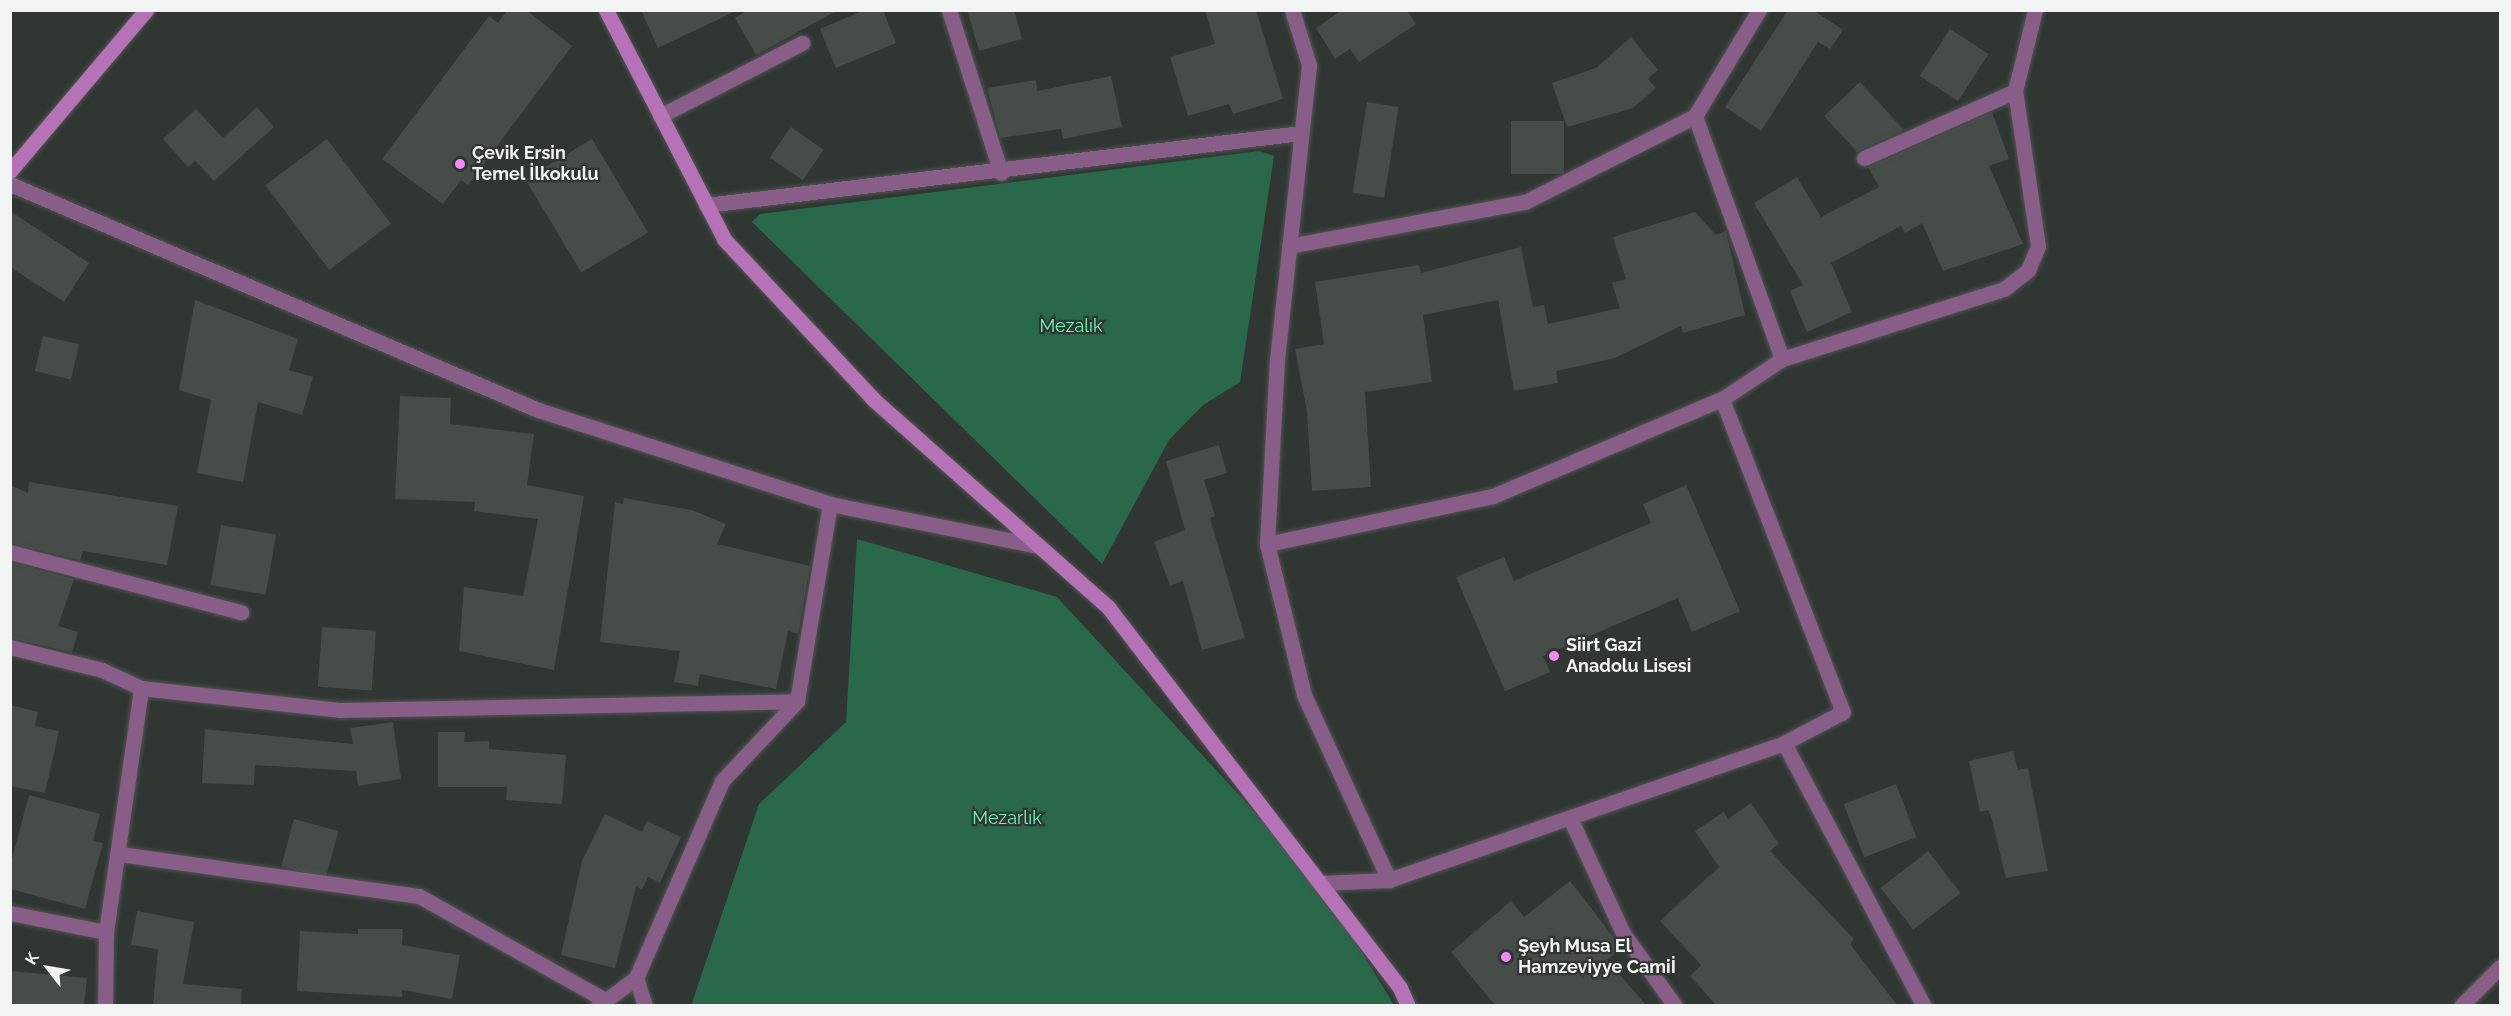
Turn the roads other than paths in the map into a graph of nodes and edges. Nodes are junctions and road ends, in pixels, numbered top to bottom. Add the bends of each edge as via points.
1 (146, 10) edge
2 (606, 10) edge
3 (949, 10) edge
4 (1292, 10) edge
5 (1759, 10) edge
6 (2035, 10) edge
7 (802, 43) dead end
8 (2015, 91) junction
9 (660, 116) junction
10 (1695, 116) junction
11 (1301, 133) junction
12 (1864, 158) dead end
13 (10, 171) edge
14 (1001, 173) junction
15 (10, 184) edge
16 (706, 205) junction
17 (1289, 246) junction
18 (1782, 359) junction
19 (1722, 399) junction
20 (830, 504) junction
21 (1267, 544) junction
22 (1039, 546) junction
23 (10, 552) edge
24 (241, 612) dead end
25 (10, 647) edge
26 (141, 688) junction
27 (797, 701) junction
28 (1784, 743) junction
29 (1570, 818) junction
30 (120, 854) junction
31 (1389, 880) junction
32 (1320, 883) junction
33 (10, 913) edge
34 (106, 932) junction
35 (2500, 967) edge
36 (636, 978) junction
37 (600, 1002) edge
38 (105, 1005) edge
39 (645, 1005) edge
40 (1408, 1005) edge
41 (1676, 1005) edge
42 (1924, 1005) edge
43 (2461, 1005) edge

1 - 13 street
2 - 9 street
3 - 14 street
4 - 11 street via 1309,65
5 - 10 street
6 - 8 street
7 - 9 street
8 - 12 street
8 - 18 street via 2038,246 2028,270 2004,289
9 - 16 street
10 - 17 street via 1525,202
10 - 18 street
11 - 14 street
11 - 17 street
14 - 16 street
15 - 20 street via 538,410
16 - 22 street via 724,238 873,399
17 - 21 street
18 - 19 street
19 - 21 street via 1493,496
19 - 28 street via 1843,712
20 - 22 street
20 - 27 street
21 - 31 street via 1304,695
22 - 32 street via 1108,607
23 - 24 street
25 - 26 street via 102,670
26 - 27 street via 339,710
26 - 30 street
27 - 36 street via 722,781
28 - 29 street
28 - 42 street
29 - 31 street
29 - 41 street via 1623,933
30 - 34 street
30 - 37 street via 419,896
31 - 32 street
32 - 40 street
33 - 34 street
34 - 38 street
35 - 43 street
36 - 37 street
36 - 39 street

